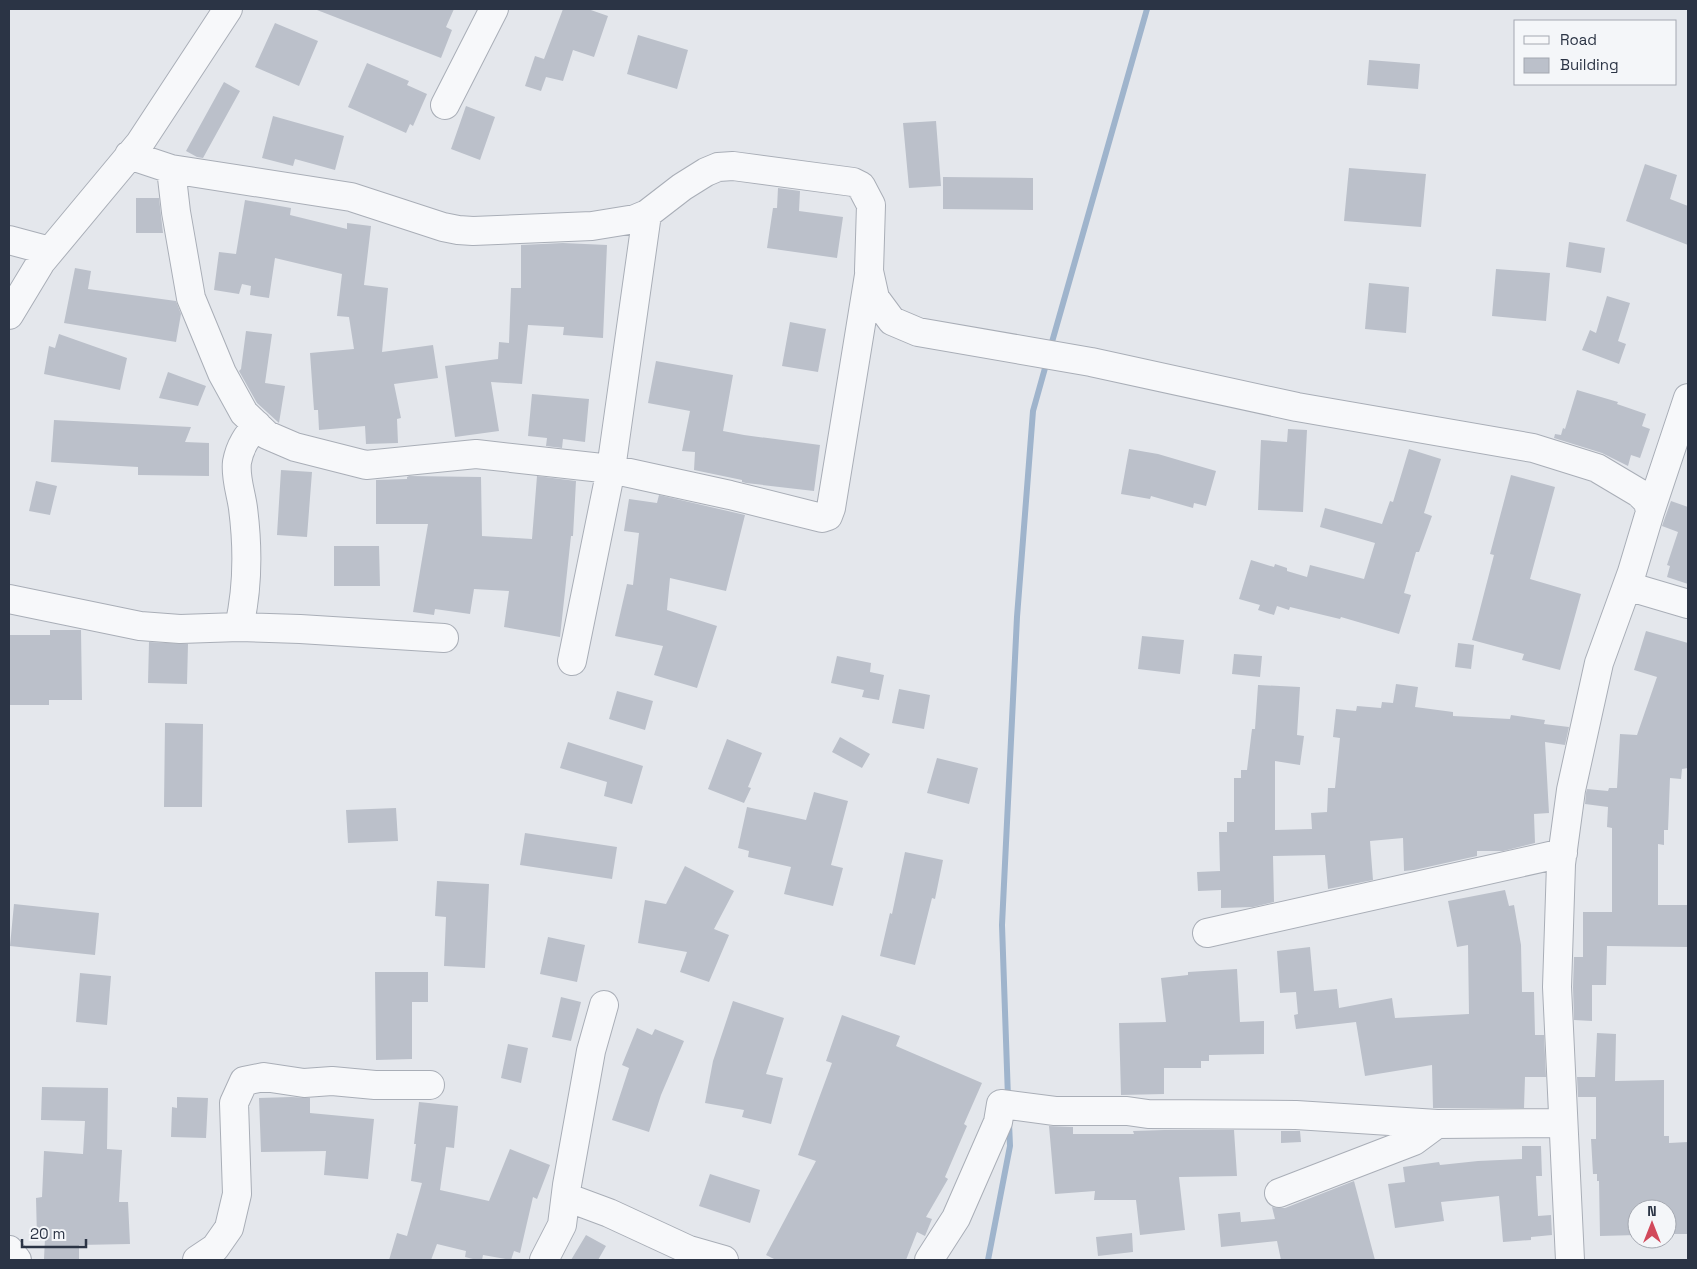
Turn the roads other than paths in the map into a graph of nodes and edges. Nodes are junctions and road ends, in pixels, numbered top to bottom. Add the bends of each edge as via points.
1 (228, 9) edge
2 (494, 9) edge
3 (445, 105) dead end
4 (129, 156) junction
5 (171, 169) junction
6 (647, 214) junction
7 (9, 240) edge
8 (50, 251) junction
9 (869, 271) junction
10 (9, 315) edge
11 (1688, 398) edge
12 (257, 425) junction
13 (611, 469) junction
14 (1650, 512) junction
15 (1627, 586) junction
16 (9, 599) edge
17 (1688, 604) edge
18 (239, 627) junction
19 (444, 638) dead end
20 (572, 661) dead end
21 (1563, 853) junction
22 (1207, 933) dead end
23 (604, 1005) dead end
24 (430, 1085) dead end
25 (1564, 1123) junction
26 (1436, 1124) junction
27 (1279, 1193) dead end
28 (566, 1197) junction
29 (9, 1250) edge
30 (17, 1260) edge
31 (197, 1260) edge
32 (544, 1260) edge
33 (724, 1260) edge
34 (929, 1260) edge
35 (1570, 1260) edge

1 - 4 street
2 - 3 street
4 - 5 street
4 - 8 street
5 - 6 street via 351,197 458,230 592,226
5 - 12 street via 191,298 222,373 244,413
6 - 9 street via 682,187 718,167 733,166 852,182 861,186 871,205
6 - 13 street
7 - 8 street
8 - 10 street
9 - 13 street via 828,516 822,518
9 - 14 street via 875,298 892,321 918,332 1091,362 1297,407 1533,448 1596,468 1639,493 1648,502
11 - 14 street
12 - 13 street via 267,435 295,447 366,465 476,454
12 - 18 street via 244,438 237,463 246,556 244,606
13 - 20 street
14 - 15 street
15 - 17 street
15 - 21 street via 1599,664 1571,790
16 - 18 street via 140,626 180,629
18 - 19 street
21 - 22 street
21 - 25 street via 1557,987
23 - 28 street via 591,1051
24 - 31 street via 304,1083 264,1077 244,1081 234,1103 237,1194 229,1228 215,1248
25 - 26 street
25 - 35 street
26 - 27 street via 1414,1141
26 - 34 street via 1296,1115 1055,1110 1001,1104 998,1122 956,1218
28 - 32 street via 562,1225
28 - 33 street via 689,1250
29 - 30 street

